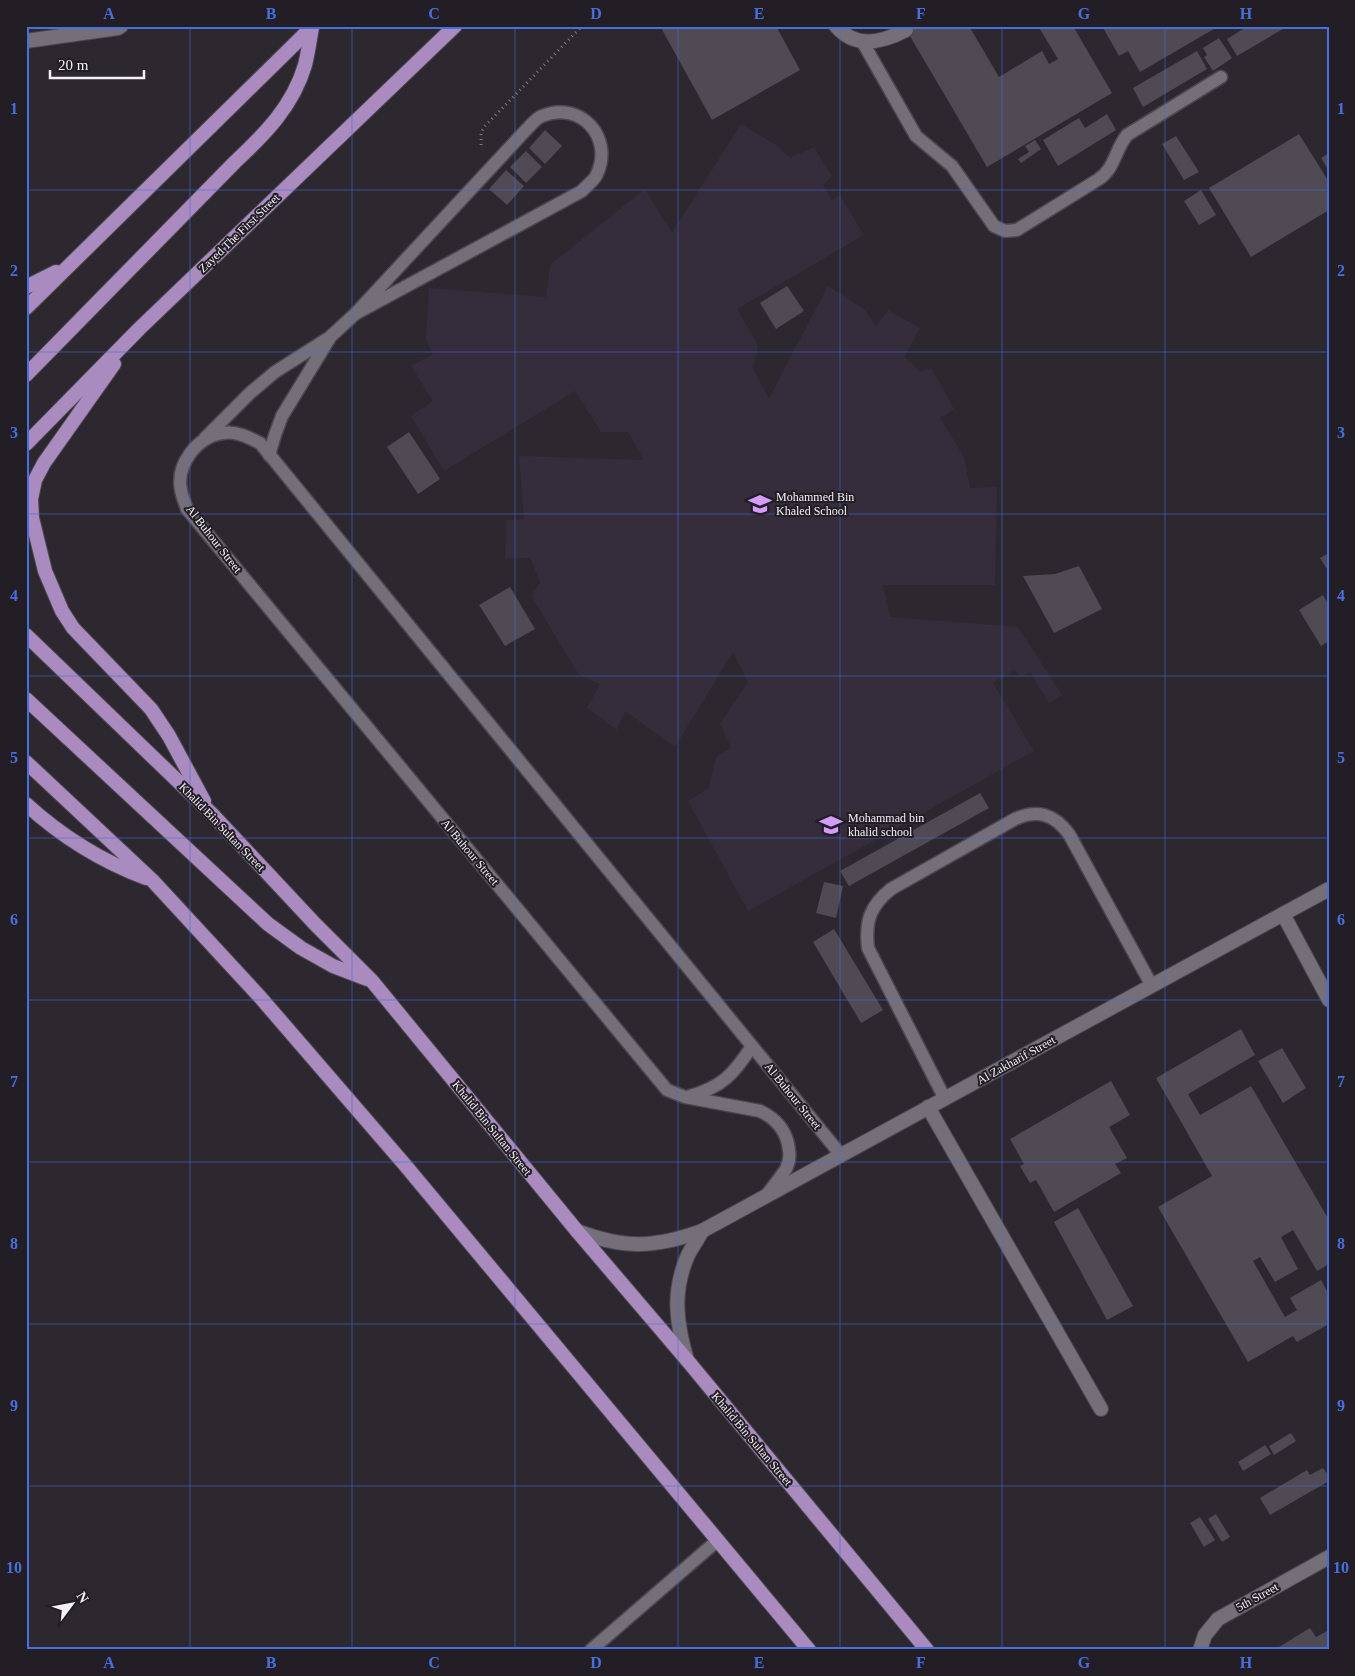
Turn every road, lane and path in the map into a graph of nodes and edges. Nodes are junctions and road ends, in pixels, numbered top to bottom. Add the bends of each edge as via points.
1 (121, 26) edge
2 (455, 26) edge
3 (582, 26) edge
4 (836, 26) edge
5 (312, 27) edge
6 (906, 30) dead end
7 (26, 41) edge
8 (862, 41) junction
9 (1221, 77) dead end
10 (493, 166) junction
11 (67, 266) junction
12 (26, 287) edge
13 (26, 308) edge
14 (355, 314) junction
15 (139, 329) junction
16 (330, 337) junction
17 (26, 375) edge
18 (204, 440) junction
19 (26, 444) edge
20 (269, 455) junction
21 (26, 635) edge
22 (26, 699) edge
23 (26, 762) edge
24 (26, 804) edge
25 (212, 814) junction
26 (152, 880) junction
27 (1329, 889) edge
28 (1283, 914) junction
29 (372, 980) junction
30 (1152, 986) junction
31 (1329, 1000) edge
32 (752, 1046) junction
33 (685, 1097) junction
34 (944, 1099) junction
35 (928, 1107) junction
36 (841, 1155) junction
37 (765, 1197) junction
38 (577, 1231) junction
39 (702, 1231) junction
40 (687, 1360) junction
41 (1101, 1409) dead end
42 (718, 1540) junction
43 (1329, 1557) edge
44 (591, 1650) edge
45 (809, 1650) edge
46 (927, 1650) edge
47 (1200, 1650) edge

1 - 7 street
2 - 15 main road, Zayed The First Street
3 - 10 path via 481,132 481,146
4 - 8 street via 850,37
5 - 11 main road
5 - 17 main road via 305,66 289,102 266,133
6 - 8 street via 878,42
8 - 9 lane via 916,136 952,166 990,222 1005,231 1017,230 1099,179 1110,169 1126,136
10 - 14 lane
10 - 14 lane via 541,116 562,112 583,118 597,133 603,154 597,176 582,191
11 - 12 main road
11 - 13 main road
14 - 16 lane
15 - 19 main road, Zayed The First Street
15 - 25 main road via 44,463 35,480 32,518 45,570 62,610 73,628 151,709
16 - 18 lane via 275,372
16 - 20 lane via 282,416
18 - 20 lane, Al Buhour Street via 223,433 242,434 260,443
18 - 33 lane, Al Buhour Street via 190,453 181,470 181,490 188,509 667,1090
20 - 32 lane, Al Buhour Street
21 - 25 main road, Khalid Bin Sultan Street
22 - 29 main road via 268,924 333,966
23 - 26 main road
24 - 26 main road via 65,837 93,854
25 - 29 main road, Khalid Bin Sultan Street
26 - 42 main road via 260,996 399,1158
27 - 28 street, Al Zakharif Street
28 - 30 street, Al Zakharif Street
28 - 31 street
29 - 38 main road, Khalid Bin Sultan Street
30 - 34 street, Al Zakharif Street
30 - 34 lane via 1061,824 1038,813 1015,819 891,889 881,897 868,920 868,948
32 - 33 lane via 725,1081 702,1093
32 - 36 lane, Al Buhour Street
33 - 37 lane, Al Buhour Street via 760,1111 770,1116 785,1132 790,1155 787,1167
34 - 35 street, Al Zakharif Street
35 - 36 street, Al Zakharif Street
35 - 41 street
36 - 37 street, Al Zakharif Street
37 - 39 street, Al Zakharif Street
38 - 39 street, Al Zakharif Street via 626,1245 678,1240
38 - 40 main road, Khalid Bin Sultan Street
39 - 40 street via 680,1280 676,1307 679,1334
40 - 46 main road, Khalid Bin Sultan Street
42 - 44 lane
42 - 45 main road
43 - 47 street, 5th Street via 1218,1619 1205,1635

